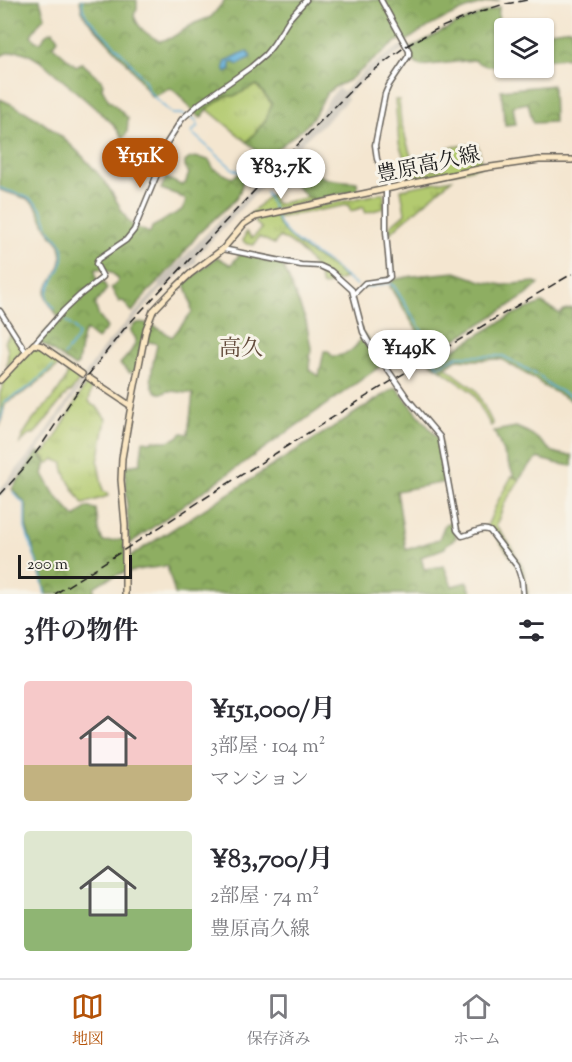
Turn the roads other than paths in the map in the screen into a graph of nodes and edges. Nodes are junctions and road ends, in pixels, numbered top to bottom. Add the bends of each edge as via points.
1 (306, 0) edge
2 (381, 0) edge
3 (572, 160) edge
4 (388, 189) junction
5 (223, 249) junction
6 (354, 294) junction
7 (0, 311) edge
8 (34, 344) junction
9 (26, 352) junction
10 (82, 374) dead end
11 (89, 378) dead end
12 (0, 380) edge
13 (131, 405) junction
14 (125, 594) edge
15 (523, 594) edge

1 - 8 street via 265,55 184,116 161,152 158,171 134,230 98,259 96,264 103,278 63,311
2 - 4 street via 409,51 385,94 375,145
3 - 4 main road, 豊原高久線 via 484,168
4 - 5 main road, 豊原高久線 via 255,217
4 - 6 street via 390,277 365,284
5 - 6 street via 320,266 332,271
5 - 13 main road, 豊原高久線 via 157,306 146,329
6 - 15 street via 368,341 440,437 457,530 462,536 490,531 517,566
7 - 9 street
8 - 9 main road
8 - 10 main road
9 - 12 main road
11 - 13 main road
13 - 14 main road, 豊原高久線 via 122,458

